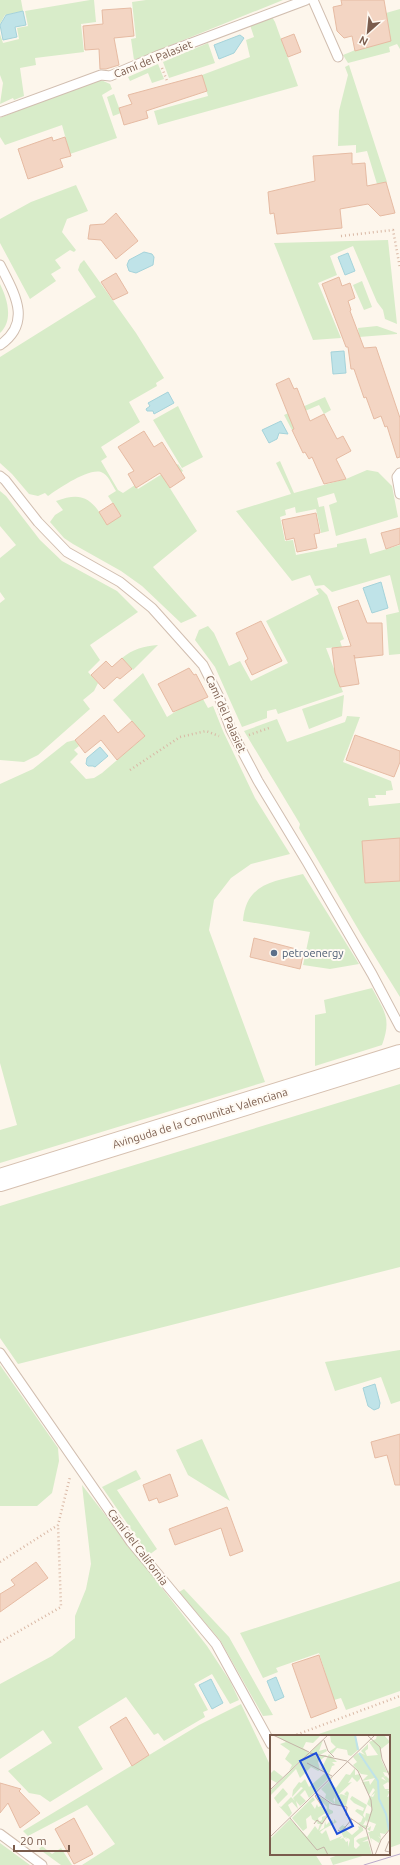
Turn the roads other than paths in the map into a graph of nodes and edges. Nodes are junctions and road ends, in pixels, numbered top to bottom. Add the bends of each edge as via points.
1 (306, 0) edge
2 (313, 0) edge
3 (338, 57) dead end
4 (0, 112) edge
5 (0, 265) edge
6 (0, 345) edge
7 (400, 473) edge
8 (0, 476) edge
9 (400, 494) edge
10 (399, 1021) edge
11 (400, 1056) edge
12 (0, 1180) edge
13 (0, 1353) edge
14 (270, 1742) edge
15 (0, 1834) edge
16 (42, 1865) edge

1 - 4 lane, Camí del Palasiet via 110,76 100,76
2 - 3 lane
5 - 6 lane via 14,294 19,312 16,327
7 - 9 lane via 397,477
8 - 10 lane, Camí del Palasiet via 67,552 120,582 152,608 203,664 237,742 258,781
11 - 12 main road, Avinguda de la Comunitat Valenciana
13 - 14 lane, Camí del California via 131,1542 216,1644
15 - 16 lane

